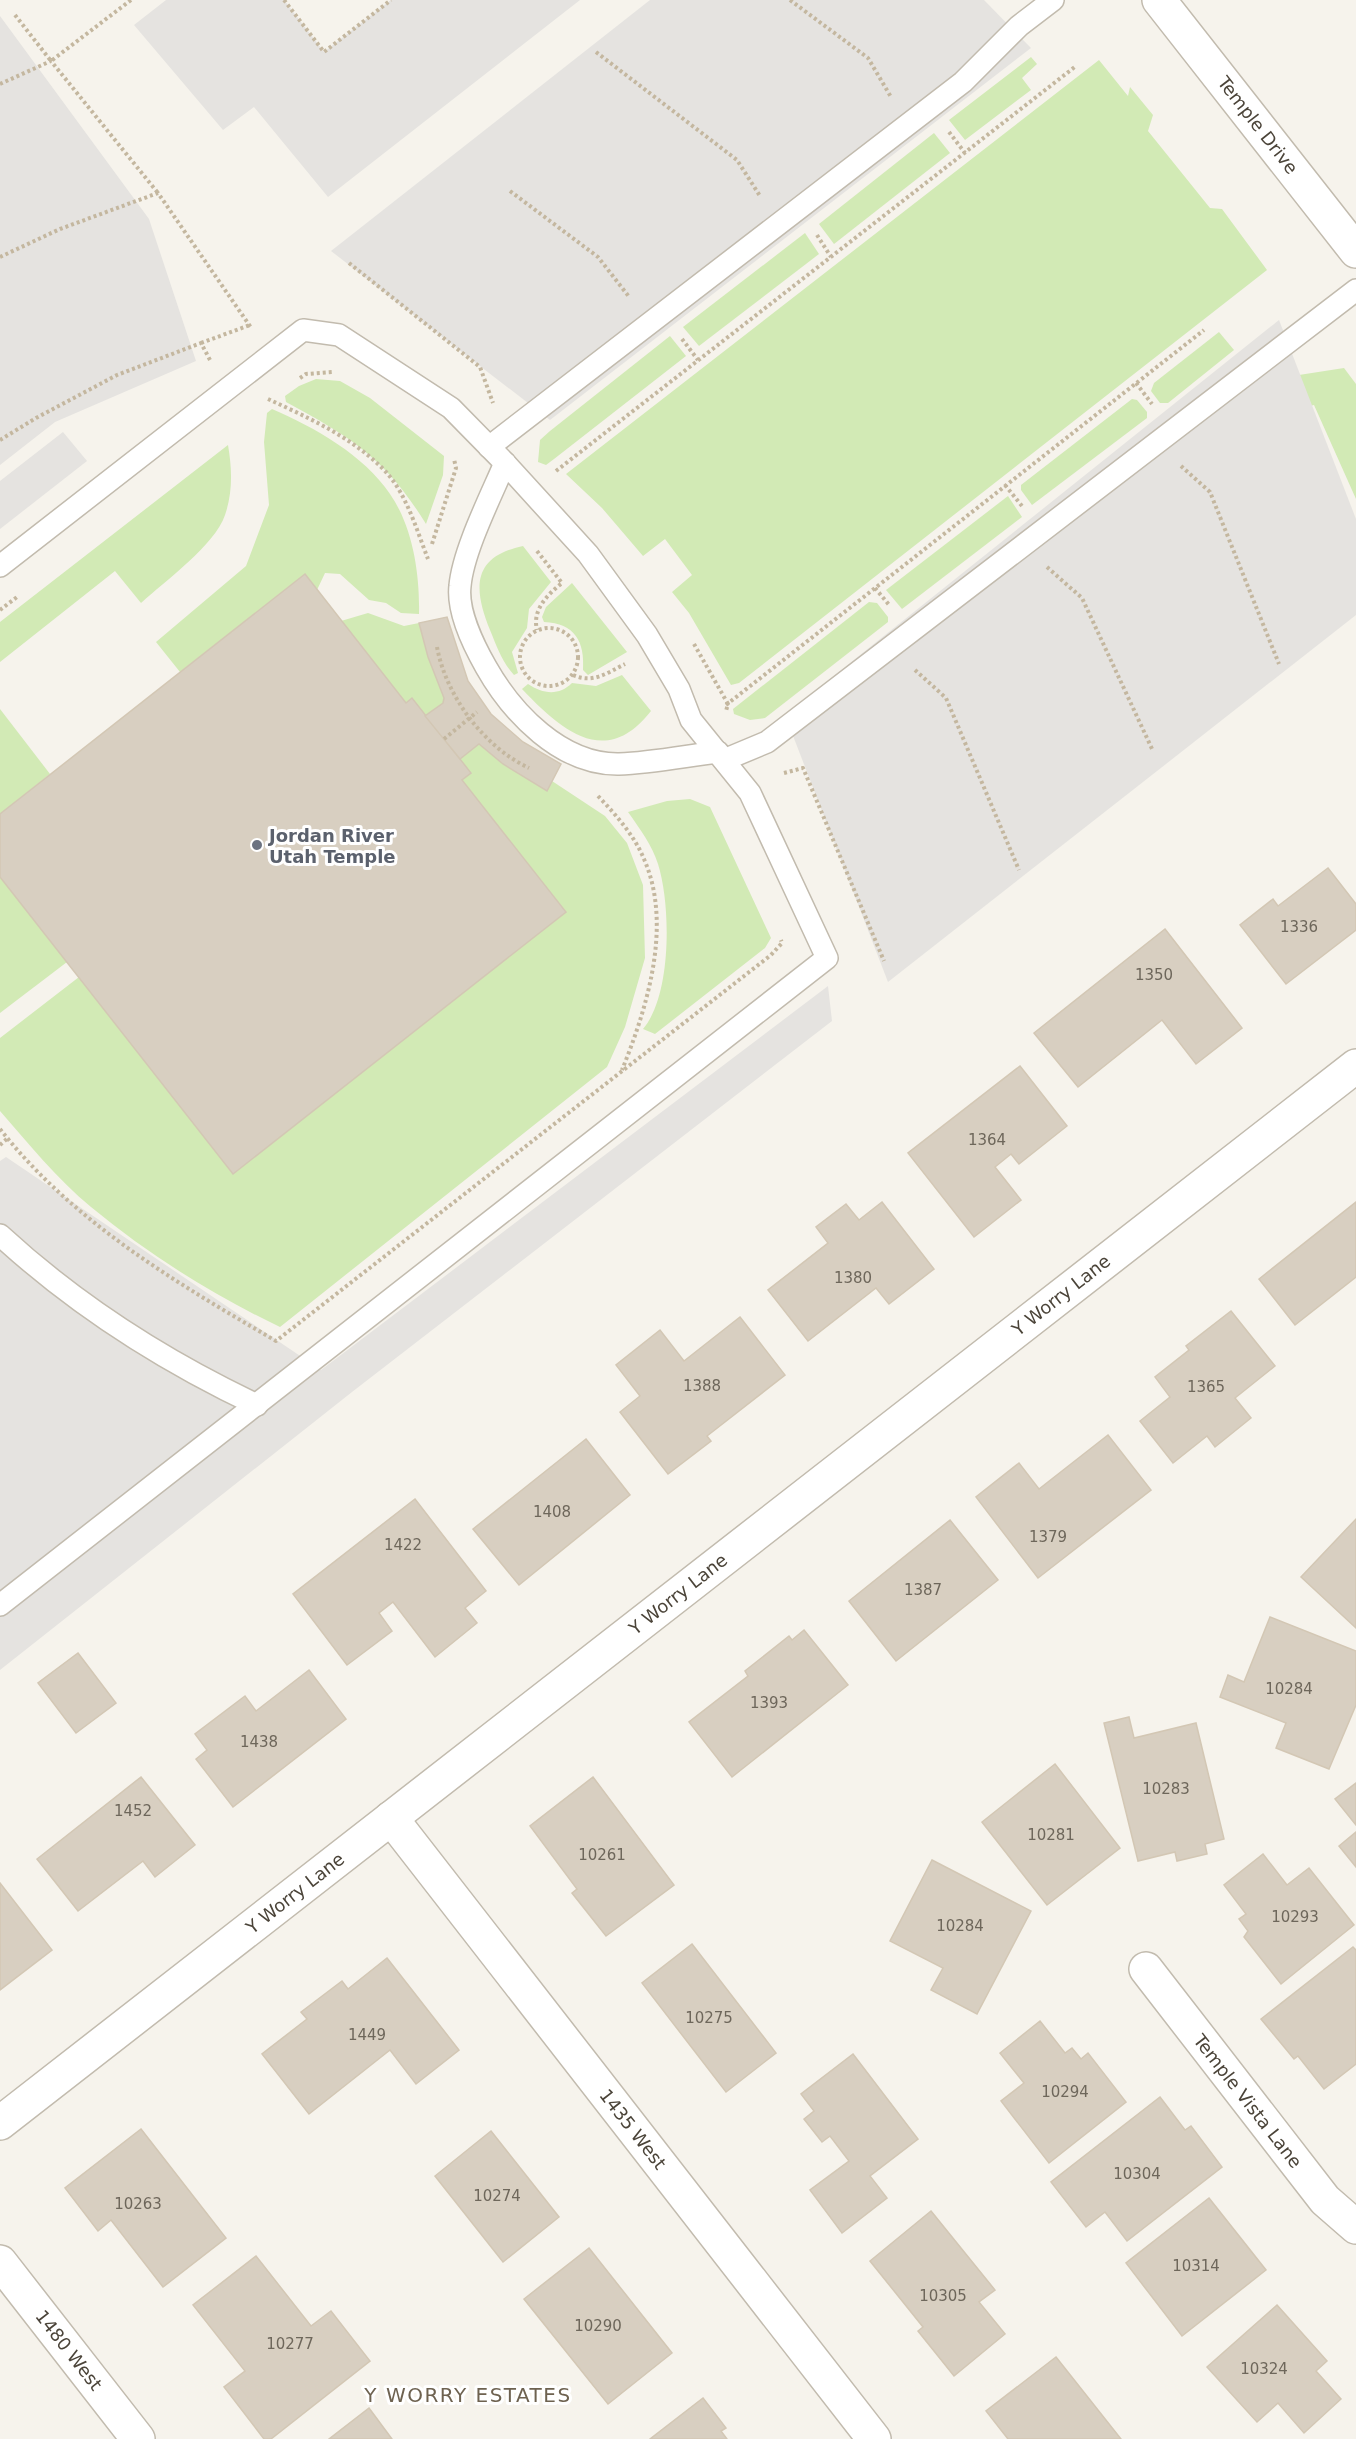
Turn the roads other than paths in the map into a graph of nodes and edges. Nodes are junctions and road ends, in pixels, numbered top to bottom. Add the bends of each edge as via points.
1 (1053, 0) edge
2 (1159, 0) edge
3 (1356, 251) edge
4 (1356, 290) edge
5 (489, 447) junction
6 (505, 463) junction
7 (0, 566) edge
8 (721, 756) junction
9 (1356, 1066) edge
10 (0, 1235) edge
11 (258, 1405) junction
12 (0, 1605) edge
13 (391, 1818) junction
14 (1146, 1969) dead end
15 (0, 2123) edge
16 (1356, 2227) edge
17 (0, 2262) edge
18 (138, 2439) edge
19 (874, 2439) edge

1 - 5 lane via 963,82
2 - 3 street, Temple Drive
4 - 8 lane via 767,742
5 - 6 lane
5 - 7 lane via 451,408 339,335 303,330
6 - 8 lane via 588,554 647,635 679,689 691,720
6 - 8 lane via 475,534 459,587 469,638 500,693 531,726 574,756 617,764
8 - 11 lane via 750,793 827,958
9 - 13 street, Y Worry Lane
10 - 11 lane via 105,1320 208,1382
11 - 12 lane
13 - 15 street, Y Worry Lane
13 - 19 street, 1435 West
14 - 16 street, Temple Vista Lane via 1324,2200
17 - 18 street, 1480 West

